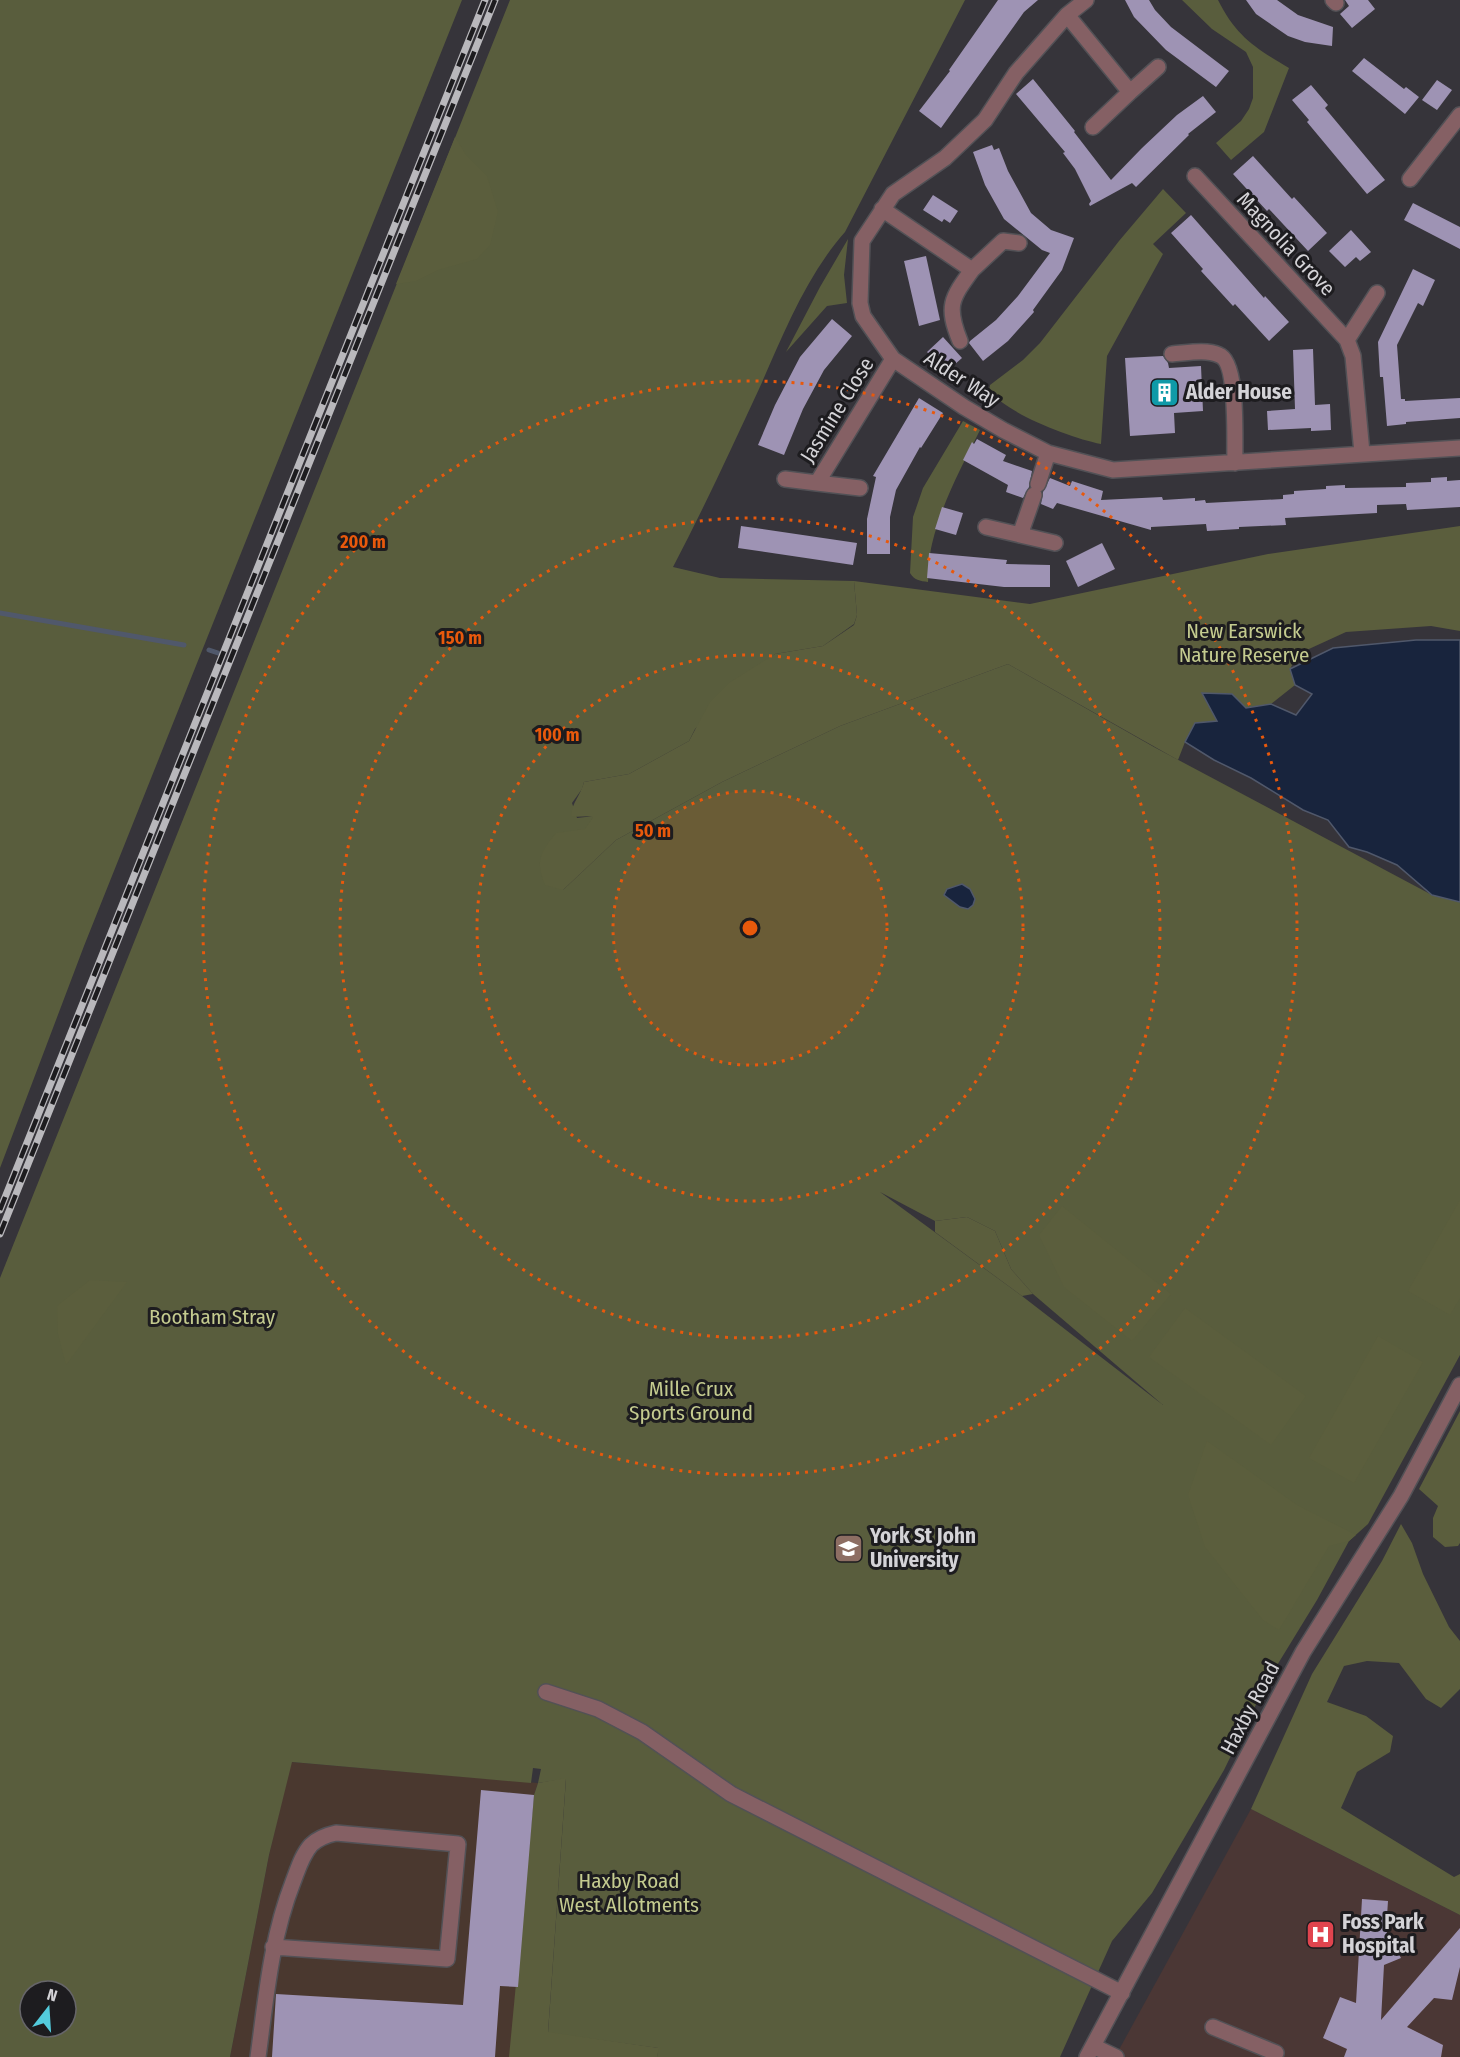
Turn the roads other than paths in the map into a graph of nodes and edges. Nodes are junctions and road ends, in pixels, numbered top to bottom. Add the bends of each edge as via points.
1 (1086, 0) edge
2 (1067, 15) junction
3 (1158, 67) dead end
4 (1130, 92) junction
5 (1460, 115) edge
6 (1093, 127) dead end
7 (1195, 176) dead end
8 (1410, 179) dead end
9 (882, 209) junction
10 (1019, 243) dead end
11 (972, 270) junction
12 (1377, 293) dead end
13 (1347, 340) junction
14 (960, 341) dead end
15 (1172, 354) dead end
16 (894, 359) junction
17 (1460, 448) edge
18 (1048, 453) junction
19 (1362, 453) junction
20 (1235, 463) junction
21 (785, 478) dead end
22 (817, 483) junction
23 (860, 488) dead end
24 (986, 527) dead end
25 (1020, 535) junction
26 (1055, 543) dead end
27 (1460, 1385) edge
28 (546, 1692) dead end
29 (273, 1947) junction
30 (1122, 1993) junction
31 (1213, 2027) dead end
32 (1090, 2051) edge
33 (1276, 2053) dead end
34 (258, 2057) edge
35 (1116, 2057) edge

1 - 2 street, Alder Way
2 - 4 street
2 - 9 street, Alder Way via 1016,73 984,120 945,158 893,194
3 - 4 street
4 - 6 street
5 - 8 street
7 - 13 street, Magnolia Grove
9 - 11 street
9 - 16 street, Alder Way via 862,241 860,303 863,316
10 - 11 street via 1003,242
11 - 14 street via 954,295 952,320
12 - 13 street
13 - 19 street, Magnolia Grove via 1353,356
15 - 20 street via 1220,355 1228,363 1236,407
16 - 18 street, Alder Way via 974,413
16 - 22 street, Jasmine Close
17 - 19 street, Alder Way
18 - 20 street, Alder Way via 1113,470
18 - 25 street
19 - 20 street, Alder Way
21 - 22 street, Jasmine Close
22 - 23 street, Jasmine Close
24 - 25 street
25 - 26 street
27 - 30 street, Haxby Road via 1401,1496 1303,1652
28 - 30 street via 598,1709 642,1732 731,1794
29 - 29 street via 447,1959 458,1844 336,1833 319,1839 303,1858
29 - 34 street
30 - 32 street, Haxby Road
31 - 33 street
32 - 35 street

